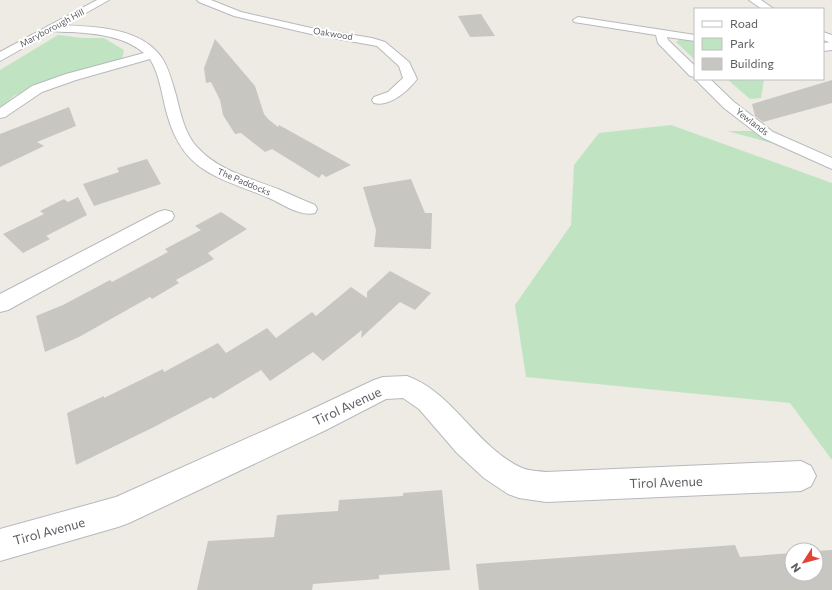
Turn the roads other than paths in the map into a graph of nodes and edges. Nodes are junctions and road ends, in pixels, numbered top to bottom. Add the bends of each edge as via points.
1 (104, 0) edge
2 (202, 0) edge
3 (754, 0) edge
4 (767, 8) edge
5 (578, 20) dead end
6 (52, 28) junction
7 (661, 34) junction
8 (694, 38) edge
9 (153, 54) junction
10 (0, 57) edge
11 (694, 72) edge
12 (703, 80) edge
13 (378, 100) dead end
14 (0, 114) edge
15 (832, 164) edge
16 (308, 209) dead end
17 (165, 216) dead end
18 (0, 304) edge
19 (800, 476) dead end
20 (0, 545) edge

1 - 6 street, Maryborough Hill
2 - 13 street, Oakwood via 238,14 310,31 372,40 381,44 405,65 410,79 393,95
3 - 4 street
5 - 7 street
6 - 9 street, The Paddocks via 119,35 134,40
6 - 10 street, Maryborough Hill
7 - 8 street
7 - 11 street via 662,41
9 - 14 street via 71,76 37,89
9 - 16 street, The Paddocks via 160,66 179,128 190,149 211,168
12 - 15 street, Yewlands via 729,105 768,135
17 - 18 street
19 - 20 street, Tirol Avenue via 546,487 519,483 494,468 467,444 428,402 407,387 383,388 118,512

